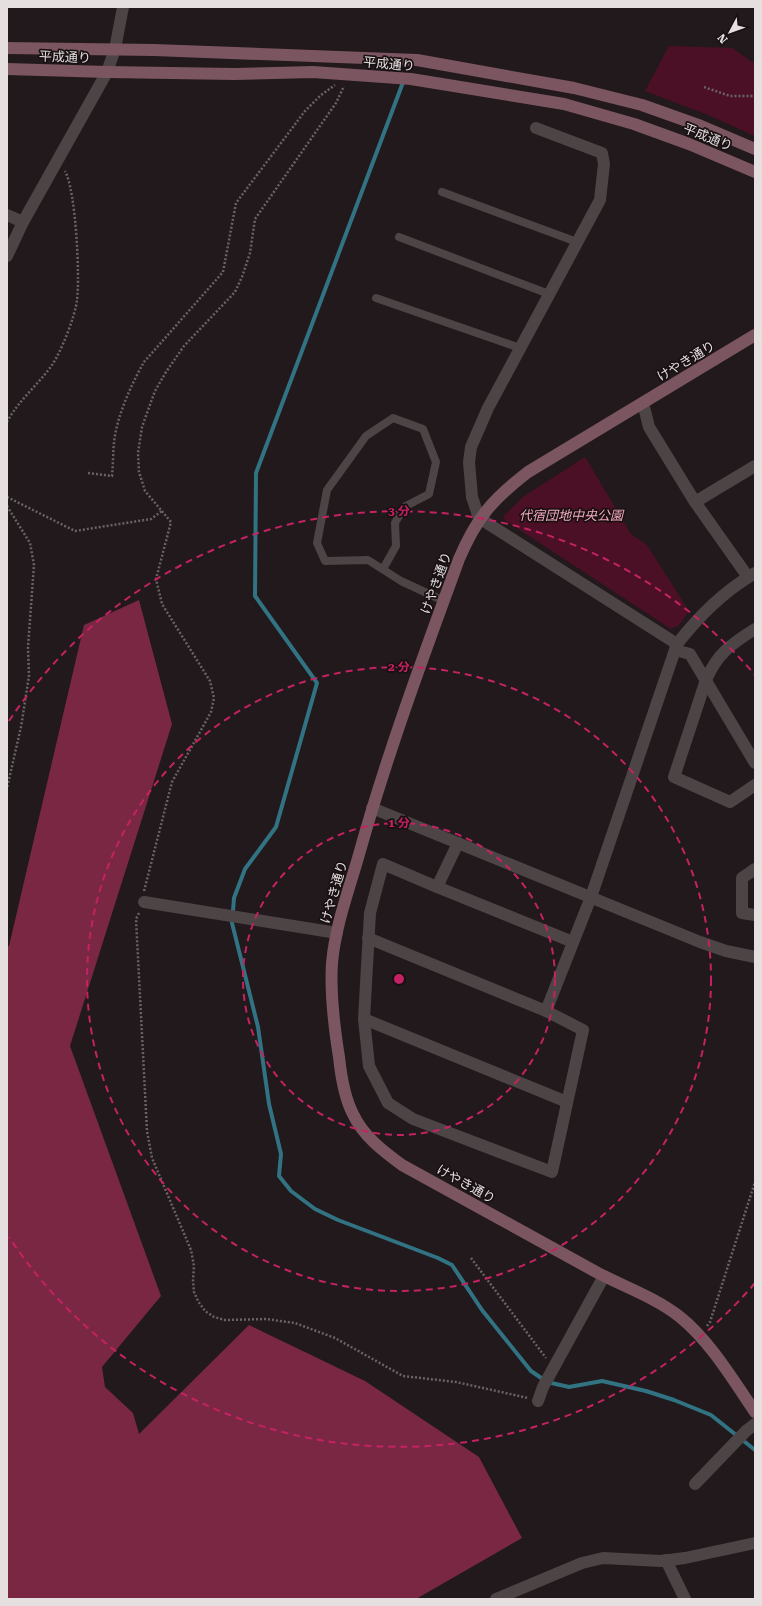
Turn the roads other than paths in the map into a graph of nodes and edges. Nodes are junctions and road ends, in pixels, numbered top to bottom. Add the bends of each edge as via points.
1 (123, 7) edge
2 (7, 48) edge
3 (115, 49) junction
4 (7, 69) edge
5 (107, 72) junction
6 (536, 128) dead end
7 (755, 149) edge
8 (755, 172) edge
9 (442, 192) dead end
10 (7, 215) edge
11 (24, 222) junction
12 (398, 237) dead end
13 (577, 242) junction
14 (7, 256) edge
15 (549, 294) junction
16 (376, 298) dead end
17 (755, 335) edge
18 (520, 348) junction
19 (643, 403) junction
20 (755, 466) edge
21 (695, 502) junction
22 (479, 518) junction
23 (383, 569) junction
24 (752, 575) edge
25 (444, 601) junction
26 (755, 629) edge
27 (676, 647) junction
28 (706, 680) junction
29 (755, 763) edge
30 (755, 785) edge
31 (372, 808) junction
32 (458, 842) junction
33 (755, 869) edge
34 (438, 887) junction
35 (591, 897) junction
36 (144, 902) road end
37 (755, 915) edge
38 (337, 933) junction
39 (368, 938) junction
40 (573, 942) junction
41 (755, 957) edge
42 (546, 1011) junction
43 (364, 1019) junction
44 (567, 1102) junction
45 (604, 1276) junction
46 (538, 1401) road end
47 (755, 1412) edge
48 (755, 1424) edge
49 (695, 1484) dead end
50 (755, 1543) edge
51 (666, 1560) junction
52 (496, 1599) edge
53 (685, 1599) edge

1 - 3 street
2 - 3 street, 平成通り
3 - 5 street
3 - 7 street, 平成通り via 417,60 574,88 642,105
4 - 5 street, 平成通り
5 - 8 street, 平成通り via 313,72 411,79 564,104 634,124
5 - 11 street
6 - 13 street via 602,153 604,164 600,200
9 - 13 lane
10 - 11 street
11 - 14 street
12 - 15 lane
13 - 15 street
15 - 18 street
16 - 18 lane
17 - 19 street, けやき通り
18 - 22 street via 488,408 471,447 469,462 472,496
19 - 21 street via 649,427
19 - 22 street, けやき通り via 528,472 507,488
20 - 21 street
21 - 24 street
22 - 25 street, けやき通り via 469,536
22 - 27 street
23 - 23 lane via 368,560 325,561 317,543 326,490 366,436 393,418 423,429 436,462 429,494 404,507 394,523 396,546
23 - 25 lane via 401,581
24 - 27 street via 712,604
25 - 31 street, けやき通り
26 - 28 street via 724,652 712,665
27 - 28 street via 690,654
27 - 35 street
28 - 29 street
28 - 30 street via 674,777 730,802
31 - 32 street
31 - 38 street, けやき通り
32 - 34 street
32 - 35 street
33 - 37 street via 742,878 742,913
34 - 39 street via 383,864 370,913
34 - 40 street
35 - 40 street
35 - 41 street via 700,942
36 - 38 street
38 - 45 street, けやき通り via 332,963 334,1026 346,1098 360,1126 372,1141 402,1165
39 - 42 street
39 - 43 street
40 - 42 street
42 - 44 street via 583,1030
43 - 44 street
43 - 44 street via 369,1066 388,1103 413,1119 552,1172
45 - 46 street via 543,1387
45 - 47 street, けやき通り via 680,1317 726,1370
48 - 49 street
50 - 51 street
51 - 52 street via 603,1558
51 - 53 street

